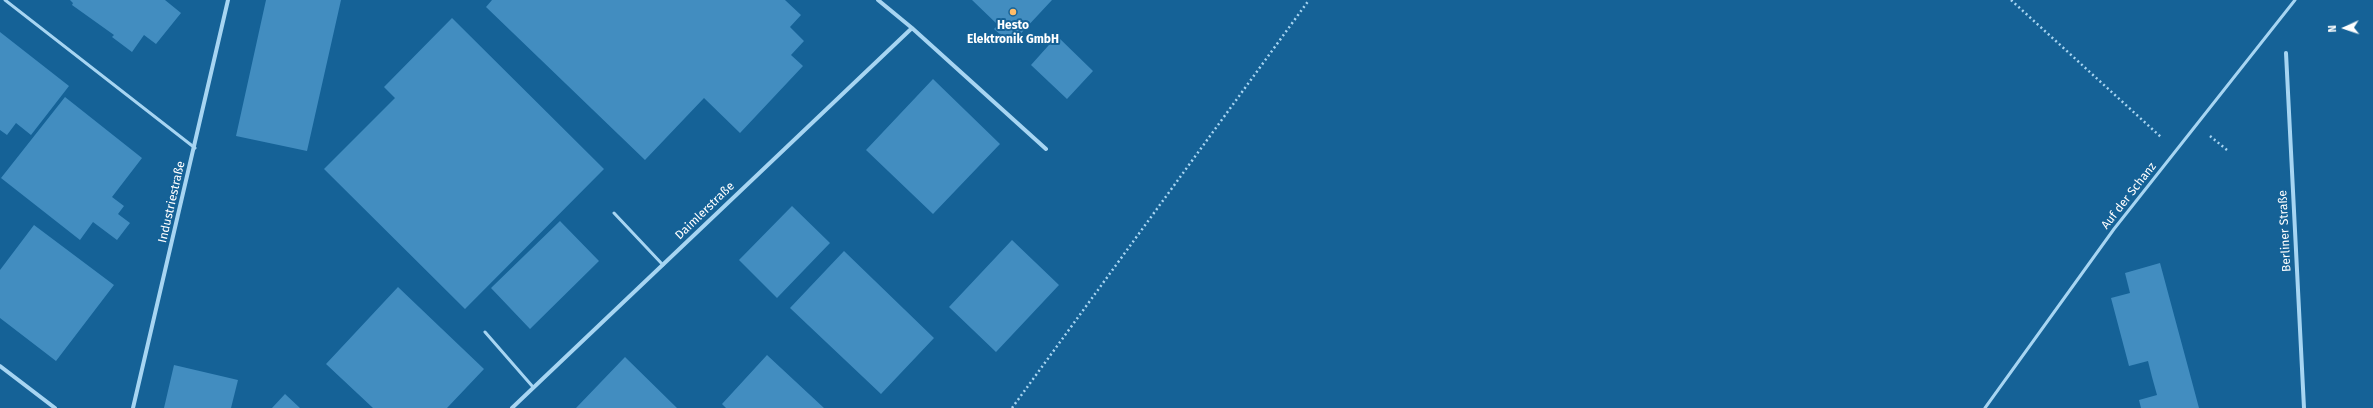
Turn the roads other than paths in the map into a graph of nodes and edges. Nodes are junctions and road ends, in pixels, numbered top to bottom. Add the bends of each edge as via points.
1 (6, 0) edge
2 (228, 0) edge
3 (878, 0) edge
4 (2295, 0) edge
5 (912, 28) junction
6 (2286, 53) dead end
7 (195, 148) junction
8 (1046, 149) dead end
9 (614, 213) dead end
10 (663, 265) junction
11 (485, 332) dead end
12 (0, 366) edge
13 (534, 387) junction
14 (55, 408) edge
15 (133, 408) edge
16 (512, 408) edge
17 (1985, 408) edge
18 (2304, 408) edge

1 - 7 lane
2 - 7 street, Industriestraße
3 - 5 street
4 - 17 lane, Auf der Schanz via 2114,229
5 - 8 street
5 - 10 street, Daimlerstraße
6 - 18 street, Berliner Straße
7 - 15 street, Industriestraße
9 - 10 lane
10 - 13 street, Daimlerstraße
11 - 13 lane
12 - 14 street
13 - 16 street, Daimlerstraße

